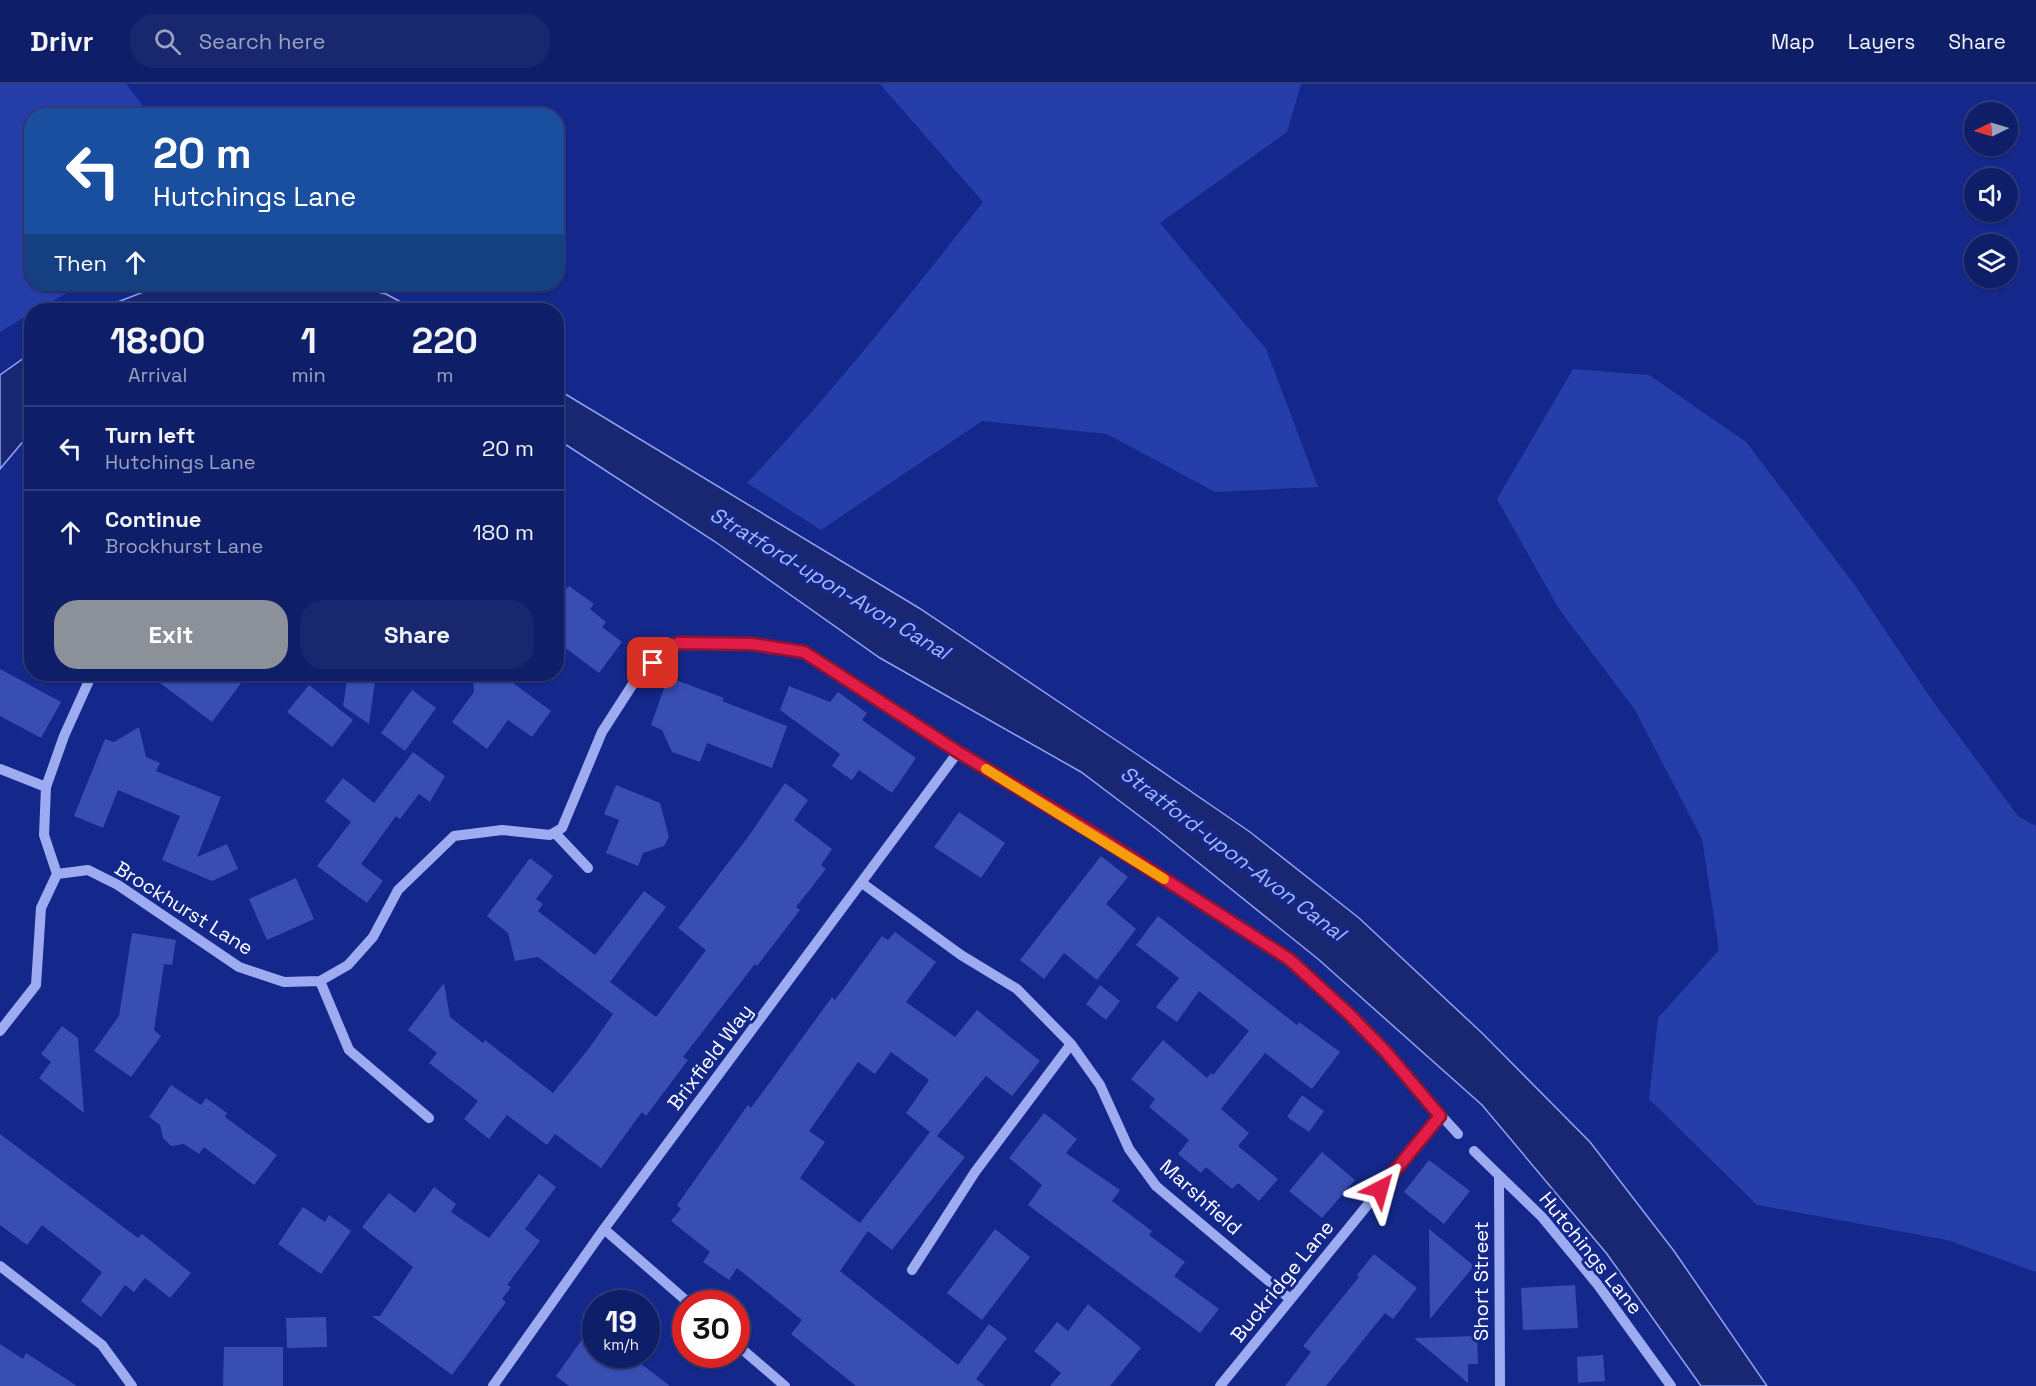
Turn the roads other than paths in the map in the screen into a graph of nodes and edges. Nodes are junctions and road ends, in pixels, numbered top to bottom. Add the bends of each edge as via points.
1 (89, 681) edge
2 (958, 752) junction
3 (0, 769) edge
4 (46, 787) junction
5 (555, 833) junction
6 (588, 868) dead end
7 (57, 874) junction
8 (862, 883) junction
9 (320, 981) junction
10 (0, 1030) edge
11 (1071, 1044) junction
12 (1440, 1116) junction
13 (429, 1118) dead end
14 (1458, 1134) dead end
15 (1474, 1151) dead end
16 (1499, 1176) junction
17 (604, 1229) junction
18 (0, 1266) edge
19 (912, 1270) dead end
20 (674, 1290) edge
21 (1290, 1299) junction
22 (750, 1356) edge
23 (132, 1386) edge
24 (493, 1386) edge
25 (785, 1386) edge
26 (1220, 1386) edge
27 (1500, 1386) edge
28 (1671, 1386) edge

1 - 4 street
2 - 5 street via 804,652 752,644 678,643 640,673 602,732 562,828
2 - 8 street, Brixfield Way
2 - 12 street via 1289,959 1386,1052
3 - 4 street
4 - 7 street via 44,835
5 - 6 street
5 - 9 street, Brockhurst Lane via 502,830 454,837 398,890 373,937 348,965
7 - 9 street, Brockhurst Lane via 88,870 118,885 240,967 284,982
7 - 10 street via 41,908 36,985
8 - 11 street, Marshfield via 962,955 1017,988
8 - 17 street, Brixfield Way
9 - 13 street via 349,1050
11 - 19 street via 975,1172
11 - 21 street, Marshfield via 1100,1085 1129,1149 1156,1186
12 - 14 street
12 - 21 street, Buckridge Lane
15 - 16 street, Hutchings Lane
16 - 27 street, Short Street
16 - 28 street, Hutchings Lane via 1542,1217 1598,1285
17 - 20 street
17 - 24 street, Brixfield Way
18 - 23 street via 102,1345
21 - 26 street, Buckridge Lane
22 - 25 street

